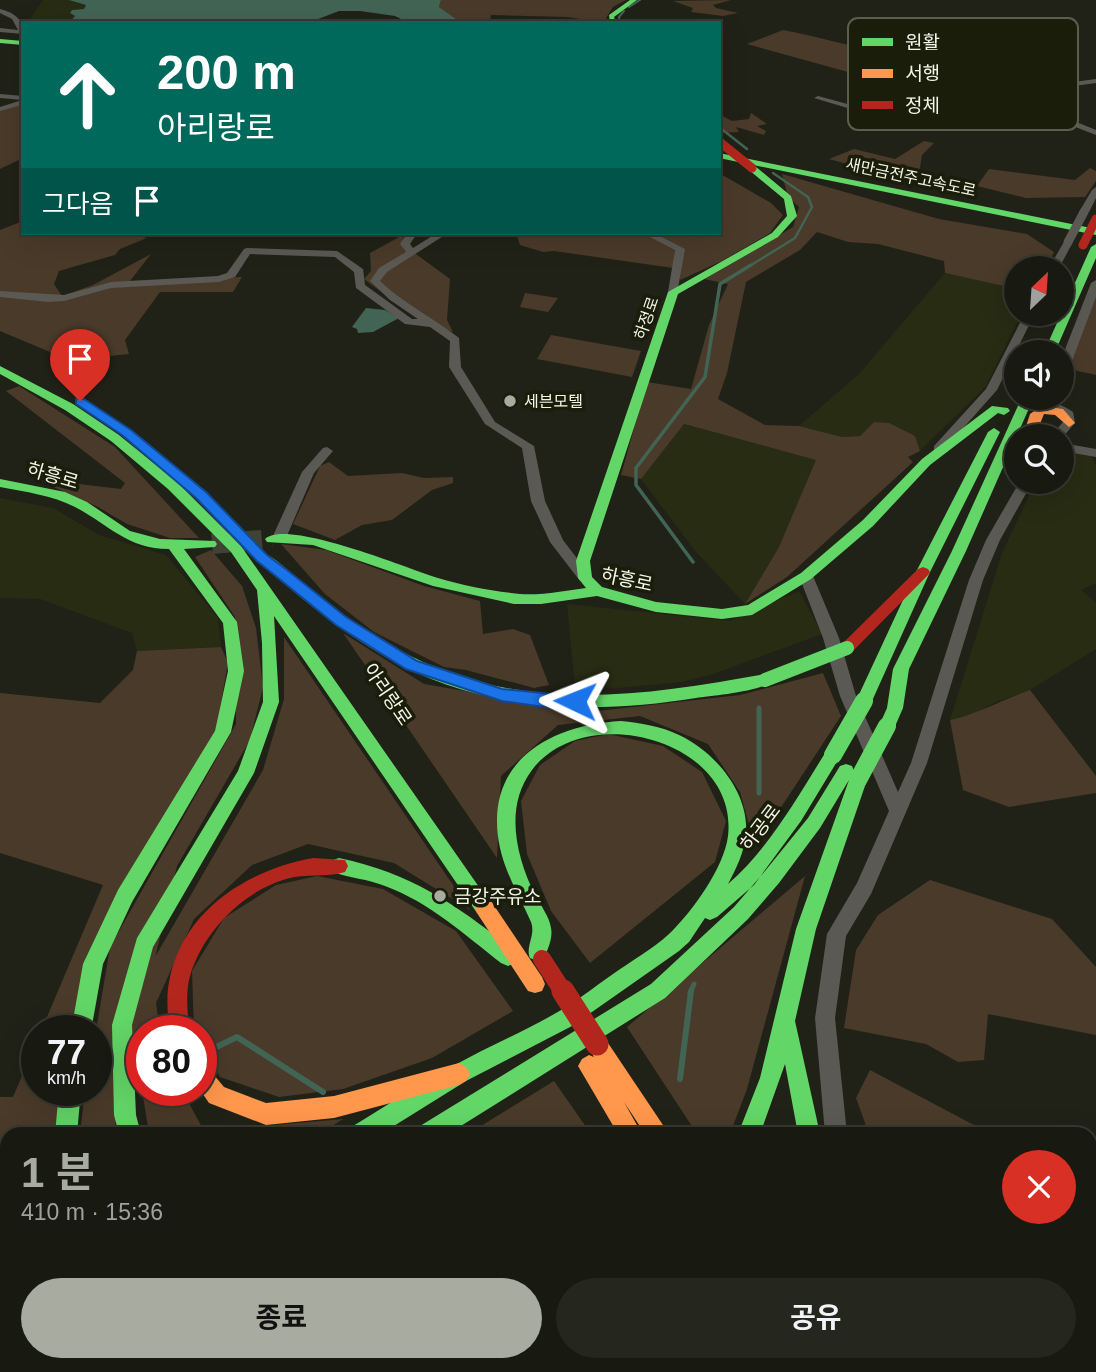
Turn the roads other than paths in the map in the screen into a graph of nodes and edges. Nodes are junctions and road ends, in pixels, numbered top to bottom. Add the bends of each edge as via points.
1 (634, 0) edge
2 (0, 11) edge
3 (612, 21) edge
4 (21, 26) edge
5 (0, 30) edge
6 (21, 31) edge
7 (0, 39) edge
8 (21, 41) edge
9 (1096, 81) edge
10 (1078, 84) edge
11 (0, 96) edge
12 (818, 98) dead end
13 (21, 101) edge
14 (848, 106) edge
15 (0, 109) edge
16 (1078, 126) edge
17 (1096, 134) edge
18 (721, 148) edge
19 (721, 148) edge
20 (721, 149) edge
21 (1096, 190) edge
22 (1090, 215) edge
23 (1096, 225) edge
24 (1096, 232) edge
25 (411, 235) edge
26 (440, 235) edge
27 (651, 235) edge
28 (1086, 246) edge
29 (411, 252) junction
30 (1071, 256) edge
31 (1074, 268) edge
32 (1096, 285) edge
33 (673, 292) junction
34 (0, 294) edge
35 (436, 324) junction
36 (1023, 326) edge
37 (1055, 340) edge
38 (1074, 341) edge
39 (0, 359) edge
40 (0, 369) edge
41 (1015, 410) edge
42 (1065, 410) edge
43 (1004, 411) joint
44 (1069, 423) joint
45 (1033, 424) edge
46 (1074, 449) edge
47 (327, 451) dead end
48 (1096, 453) edge
49 (926, 462) junction
50 (0, 483) edge
51 (1008, 494) edge
52 (1013, 494) edge
53 (276, 538) joint
54 (210, 544) tunnel mouth
55 (174, 545) junction
56 (262, 558) junction
57 (923, 572) junction
58 (806, 576) junction
59 (585, 578) junction
60 (946, 579) junction
61 (264, 585) junction
62 (597, 591) junction
63 (302, 611) dead end
64 (852, 776) junction
65 (897, 810) junction
66 (672, 945) junction
67 (538, 988) junction
68 (786, 1014) junction
69 (84, 1015) edge
70 (176, 1015) edge
71 (459, 1074) junction
72 (217, 1095) edge
73 (69, 1106) edge
74 (67, 1127) edge
75 (128, 1127) edge
76 (372, 1127) edge
77 (439, 1127) edge
78 (627, 1127) edge
79 (653, 1127) edge
80 (752, 1127) edge
81 (807, 1127) edge
82 (835, 1127) edge

1 - 3 main road via 611,16
2 - 4 street
5 - 6 street
7 - 8 main road
9 - 10 street
11 - 13 street
12 - 14 street
13 - 15 street
16 - 17 street
18 - 23 main road, 새만금전주고속도로
19 - 24 main road, 새만금전주고속도로
20 - 33 main road, 하정로, bridge via 752,168 794,209 787,227
21 - 22 street
22 - 28 main road, bridge
25 - 29 street via 405,244
26 - 29 street
27 - 33 street via 680,249
28 - 30 street
28 - 31 main road
28 - 37 main road
29 - 35 street via 383,270 375,281 386,294
32 - 38 street
33 - 59 main road, 하정로 via 583,561
34 - 35 street via 56,299 111,285 219,279 231,275 247,251 337,254 359,271 360,286 409,322
35 - 59 street via 455,340 454,367 491,424 528,446 538,502 557,542
36 - 49 street via 991,390
39 - 56 main road via 127,432 201,495
40 - 61 main road, 아리랑로 via 115,438 173,486 236,549
41 - 60 main road
42 - 44 street
43 - 49 main road, 하흥로 via 996,409
43 - 57 main road, 하공로
44 - 45 main road via 1059,412 1041,410
46 - 48 street
47 - 53 street via 308,472
49 - 58 main road, 하흥로 via 868,523
50 - 55 main road, 하흥로 via 60,495 125,534
51 - 60 main road
52 - 65 street via 976,580 919,764
53 - 62 main road, 하흥로 via 323,544 438,583 514,599
54 - 55 main road, 하흥로
55 - 69 main road via 230,622 236,671 223,732 125,896 93,964
56 - 57 main road, bridge via 341,621 411,665 502,695 551,701 650,700 765,680 847,648
56 - 63 main road
57 - 66 main road, 하공로, bridge via 864,701 795,816 747,879
58 - 62 main road, 하흥로 via 752,610 722,614 656,607
58 - 65 street via 848,696
59 - 62 main road
60 - 64 main road, bridge via 901,669 895,708 882,720
61 - 67 main road, 아리랑로
61 - 75 main road via 271,702 246,773 144,944 122,1026
64 - 68 main road
64 - 77 main road, 하공로 via 741,912 658,990
65 - 82 street via 864,888 837,934 825,1018
66 - 71 main road, 하공로 via 565,1019
66 - 79 main road, bridge via 722,877 735,847 739,818 712,766 685,744 645,730 603,727 575,732 550,744 527,762 513,784 505,816 510,859 542,932 536,950
67 - 70 main road via 421,892 358,869 306,864 254,882 210,916 184,960
67 - 78 main road, 아리랑로
68 - 80 main road via 771,1078
68 - 81 main road
71 - 72 main road via 334,1107 266,1114
71 - 76 main road, 하공로
73 - 74 main road

